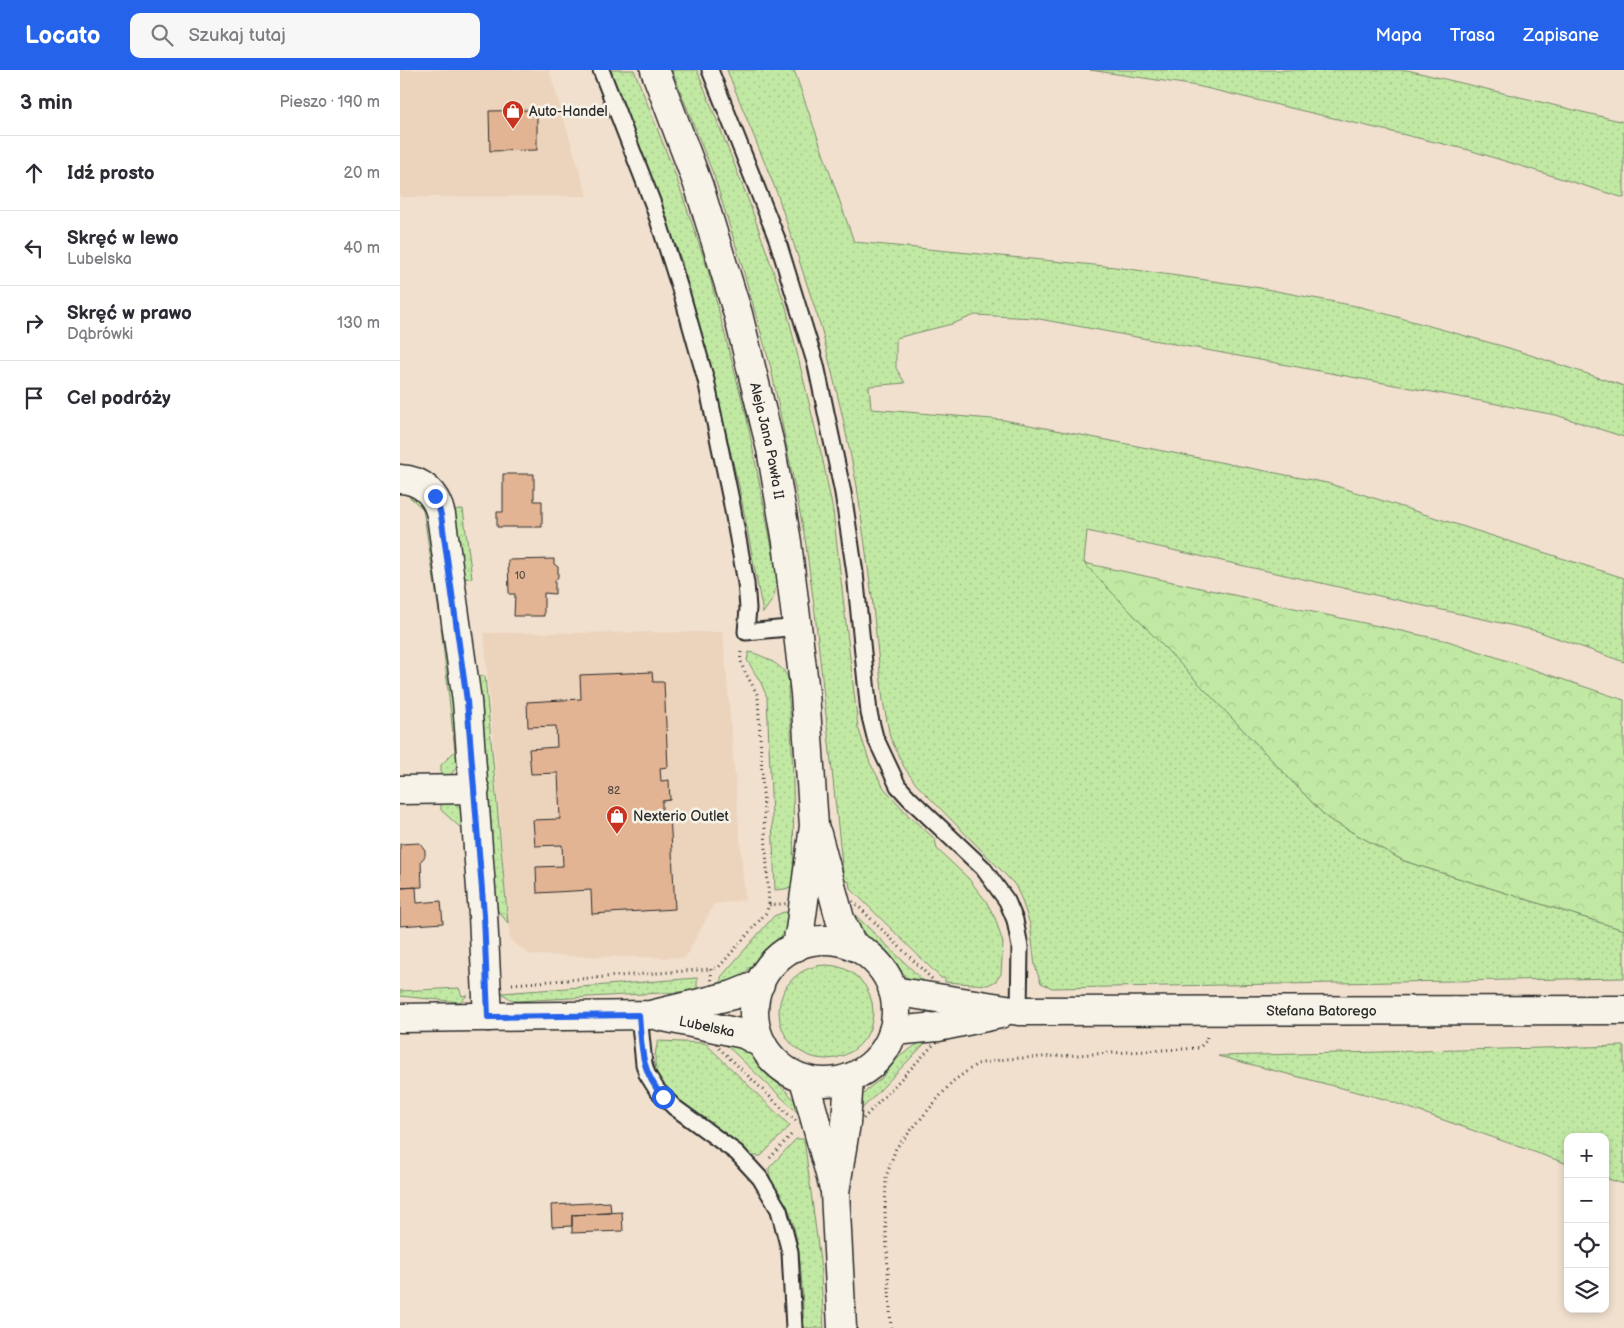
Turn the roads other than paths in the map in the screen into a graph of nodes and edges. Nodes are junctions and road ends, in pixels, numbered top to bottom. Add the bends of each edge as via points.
1 (601, 70) edge
2 (655, 70) edge
3 (710, 70) edge
4 (400, 479) edge
5 (798, 627) junction
6 (474, 789) junction
7 (400, 790) edge
8 (814, 826) junction
9 (853, 946) junction
10 (796, 947) junction
11 (760, 984) junction
12 (893, 991) junction
13 (1624, 1010) edge
14 (1020, 1011) junction
15 (645, 1015) junction
16 (488, 1017) junction
17 (400, 1018) edge
18 (893, 1031) junction
19 (762, 1044) junction
20 (804, 1079) junction
21 (849, 1079) junction
22 (835, 1192) junction
23 (794, 1328) edge
24 (842, 1328) edge

1 - 5 lane via 653,204 706,380 746,583 746,632
2 - 5 street, Aleja Jana Pawła II via 699,186 738,314 771,449
3 - 14 lane via 777,239 816,365 843,492 869,713 875,737 898,786 983,868 1007,901 1015,920 1020,948
4 - 6 street via 424,486 435,496 440,507 467,701
5 - 8 street, Aleja Jana Pawła II
6 - 7 street
6 - 16 street
8 - 9 street, Aleja Jana Pawła II via 840,919
8 - 10 street, Aleja Jana Pawła II
9 - 10 street via 826,939
9 - 12 street via 877,962
10 - 11 street via 774,962
11 - 15 street, Lubelska via 733,995
11 - 19 street via 754,1016
12 - 14 street, Stefana Batorego
12 - 18 street via 897,1011
13 - 14 street, Stefana Batorego
14 - 18 street, Stefana Batorego via 938,1027
15 - 16 street, Lubelska
15 - 19 street, Lubelska via 744,1034
15 - 23 lane via 644,1064 657,1090 674,1107 737,1153 756,1173 779,1210 790,1252
16 - 17 street, Lubelska
18 - 21 street via 876,1061
19 - 20 street via 779,1065
20 - 21 street via 817,1082
20 - 22 street
21 - 22 street
22 - 24 street

